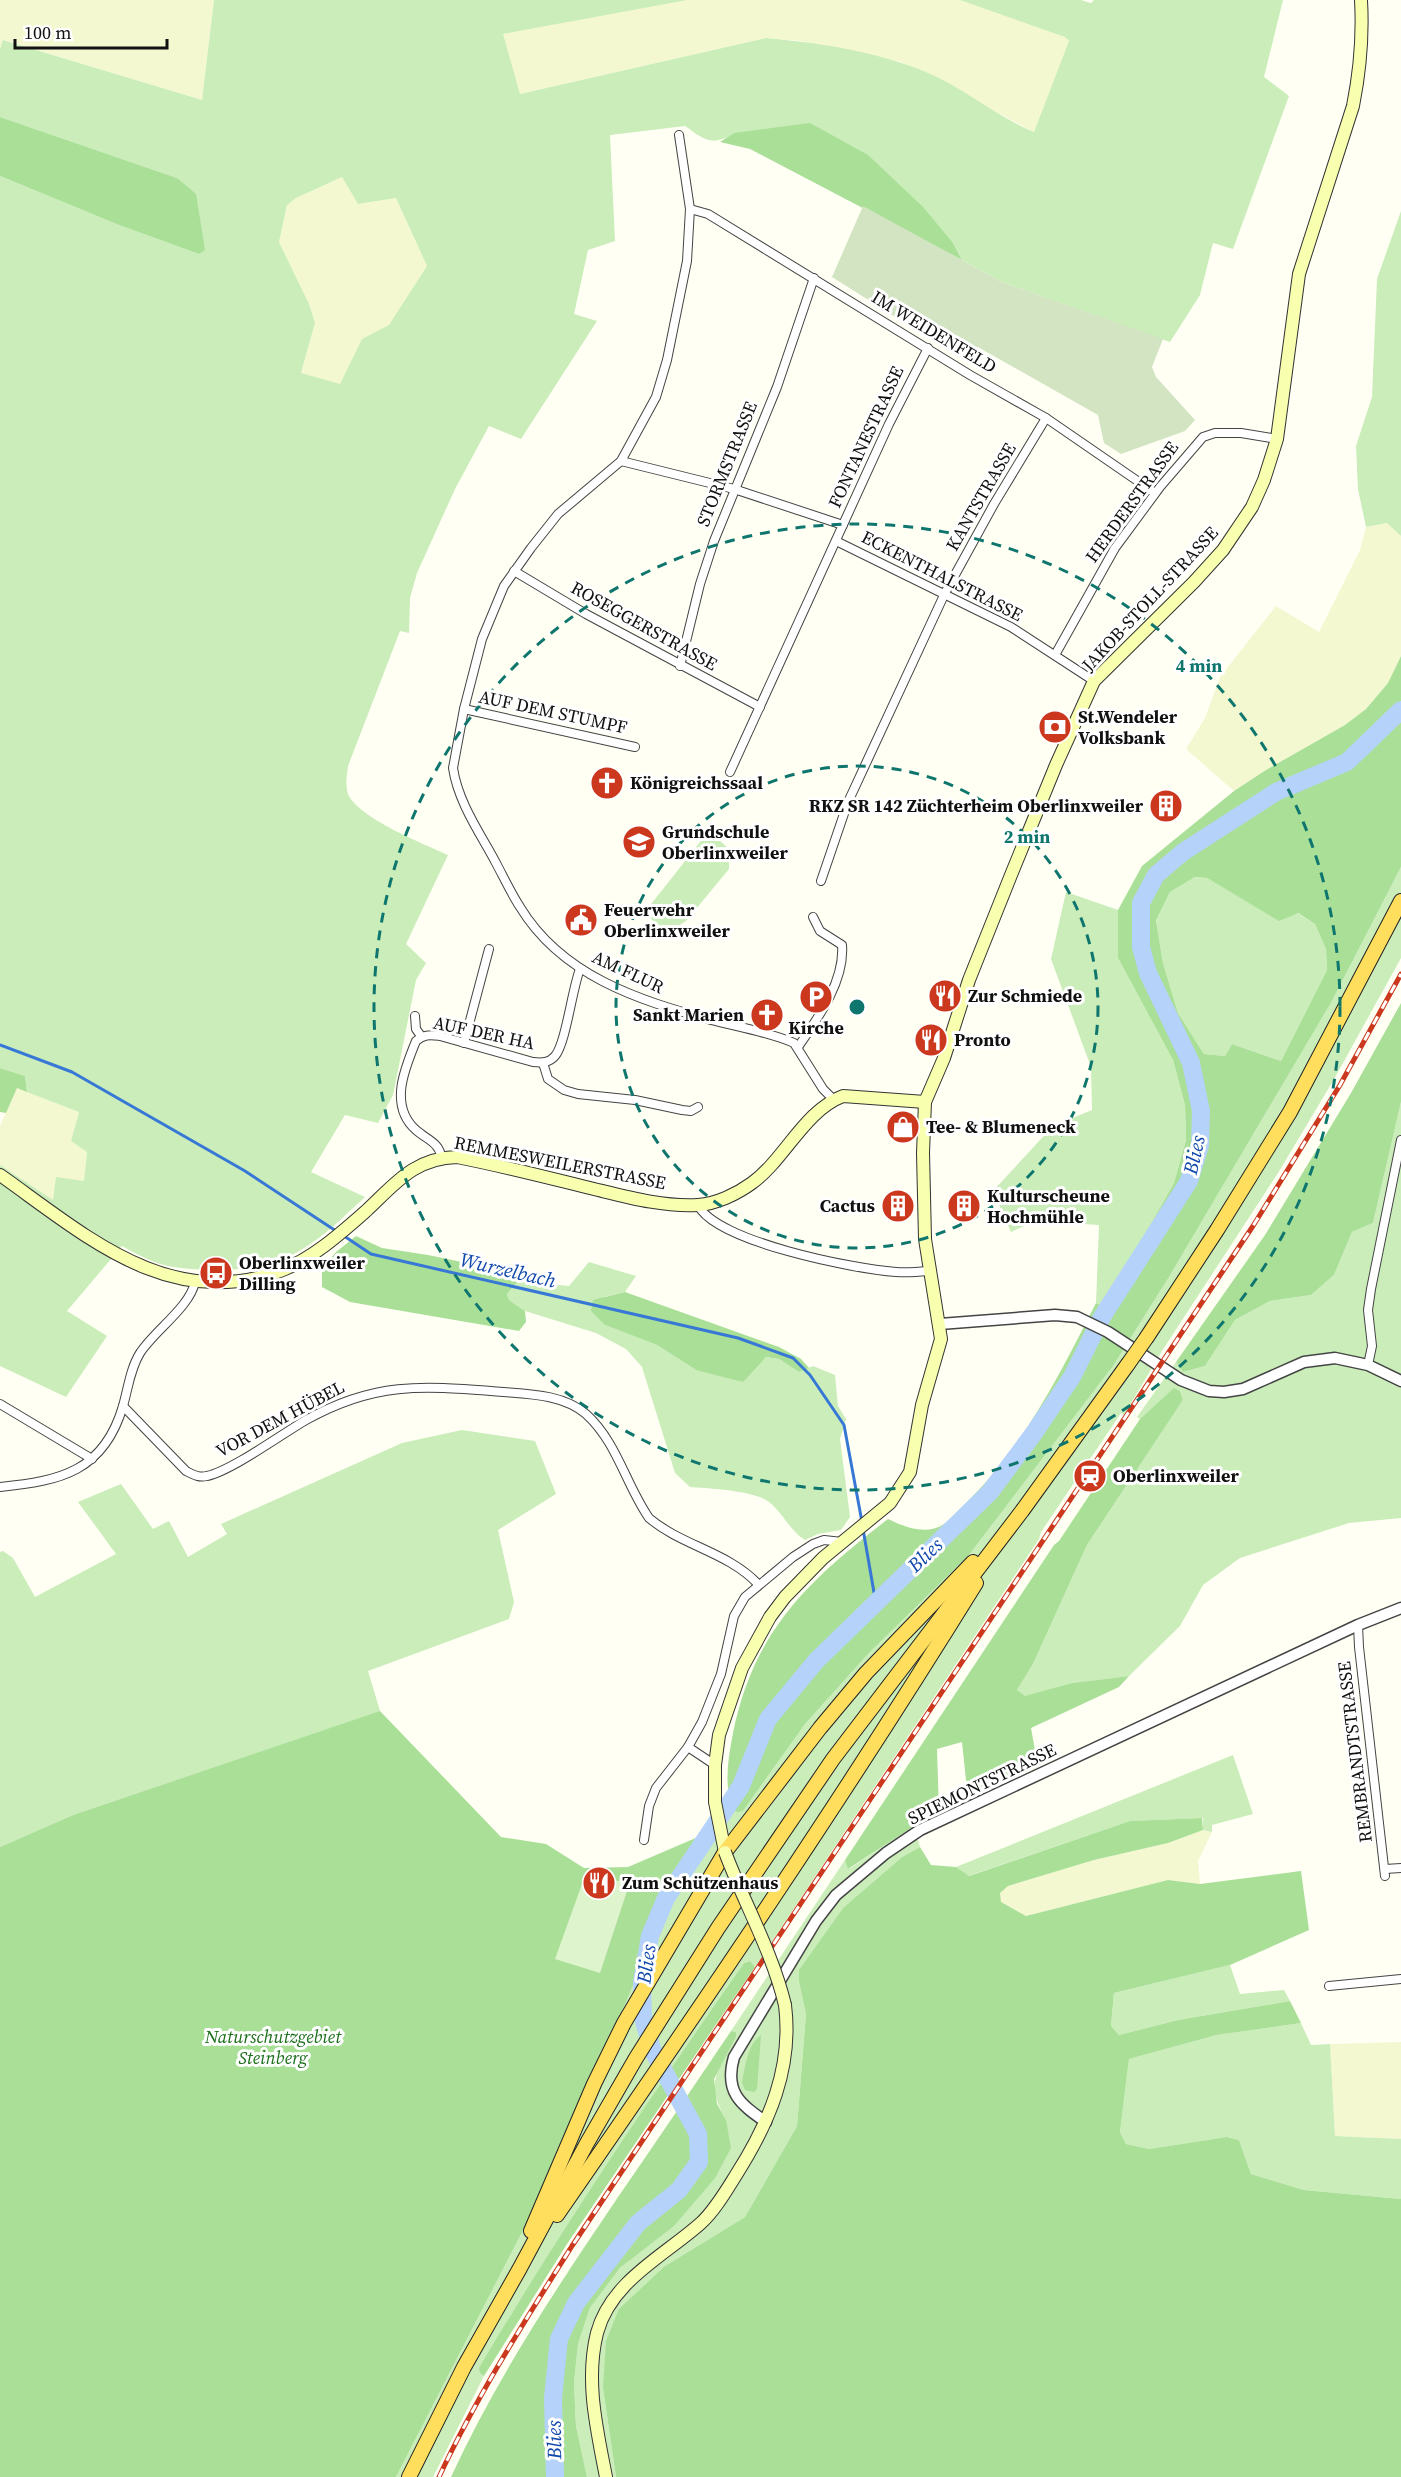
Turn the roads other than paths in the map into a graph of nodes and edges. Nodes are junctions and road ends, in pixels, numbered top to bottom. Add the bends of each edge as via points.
1 (1361, 0) edge
2 (680, 135) dead end
3 (690, 209) junction
4 (814, 278) junction
5 (928, 348) junction
6 (1046, 418) junction
7 (1276, 439) junction
8 (621, 461) junction
9 (734, 489) junction
10 (1155, 493) junction
11 (843, 525) junction
12 (836, 541) junction
13 (514, 571) junction
14 (945, 593) junction
15 (1055, 655) junction
16 (680, 666) junction
17 (1094, 681) junction
18 (760, 707) junction
19 (464, 709) junction
20 (635, 747) dead end
21 (730, 772) dead end
22 (821, 881) dead end
23 (1401, 901) edge
24 (813, 917) dead end
25 (489, 949) dead end
26 (580, 969) junction
27 (415, 1016) dead end
28 (422, 1036) junction
29 (464, 1043) junction
30 (798, 1047) junction
31 (543, 1063) junction
32 (834, 1099) junction
33 (925, 1102) junction
34 (698, 1107) dead end
35 (1401, 1140) edge
36 (441, 1157) junction
37 (0, 1175) edge
38 (698, 1205) junction
39 (928, 1271) junction
40 (195, 1282) junction
41 (940, 1324) junction
42 (1368, 1365) junction
43 (1401, 1381) edge
44 (0, 1404) edge
45 (123, 1406) junction
46 (92, 1459) junction
47 (0, 1487) edge
48 (1022, 1511) junction
49 (842, 1542) junction
50 (758, 1584) junction
51 (1401, 1608) edge
52 (1358, 1625) junction
53 (688, 1747) junction
54 (715, 1765) junction
55 (644, 1840) dead end
56 (725, 1852) junction
57 (1401, 1868) edge
58 (755, 1925) junction
59 (1401, 1978) edge
60 (1329, 1986) dead end
61 (766, 2122) junction
62 (520, 2268) junction
63 (498, 2306) junction
64 (409, 2477) edge
65 (606, 2477) edge

1 - 7 main road, JAKOB-STOLL-STRASSE via 1361,44 1353,106 1299,274
2 - 3 street
3 - 4 street, IM WEIDENFELD via 708,214
3 - 8 street via 687,261 667,360 651,409
4 - 5 street, IM WEIDENFELD
4 - 9 street, STORMSTRASSE via 777,387
5 - 6 street, IM WEIDENFELD
5 - 11 street, FONTANESTRASSE
6 - 10 street, IM WEIDENFELD
6 - 14 street, KANTSTRASSE
7 - 10 street, HERDERSTRASSE via 1240,433 1203,437
7 - 17 main road, JAKOB-STOLL-STRASSE via 1252,507 1229,542
8 - 9 street
8 - 13 street via 558,514
9 - 11 street
9 - 16 street, STORMSTRASSE via 700,584
10 - 15 street, HERDERSTRASSE via 1115,548
11 - 12 street, FONTANESTRASSE
12 - 14 street, ECKENTHALSTRASSE
12 - 18 street, ECKENTHALSTRASSE
13 - 16 street, ROSEGGERSTRASSE
13 - 19 street via 486,629
14 - 15 street, ECKENTHALSTRASSE
14 - 22 street, KANTSTRASSE via 848,802
15 - 17 street, ECKENTHALSTRASSE
16 - 18 street, ROSEGGERSTRASSE
17 - 33 main road, JAKOB-STOLL-STRASSE via 994,917
18 - 21 street, ECKENTHALSTRASSE
19 - 20 street, AUF DEM STUMPF
19 - 26 street, AM FLUR via 453,768 464,803 520,908 549,944
23 - 48 highway, bridge via 1290,1112 1217,1230 1147,1337
24 - 30 street via 820,931 842,945 843,954 826,1004
25 - 29 street
26 - 30 street, AM FLUR via 630,996 788,1040
26 - 31 street, AUF DER HA via 557,1054
27 - 28 street, AUF DER HA via 416,1029
28 - 29 street, AUF DER HA
28 - 36 street, AUF DER HA via 412,1050 400,1100 415,1129 438,1148
29 - 31 street, AUF DER HA
30 - 32 street via 823,1089
31 - 34 street via 548,1079 564,1090 682,1110
32 - 33 main road via 843,1096
32 - 38 main road, REMMESWEILERSTRASSE via 752,1184
33 - 39 main road via 923,1188
35 - 42 street via 1368,1310 1372,1346
36 - 38 main road, REMMESWEILERSTRASSE via 477,1161 635,1199
36 - 40 main road, REMMESWEILERSTRASSE via 416,1167 332,1240 281,1271 246,1280
37 - 40 main road, REMMESWEILERSTRASSE via 91,1239 140,1267
38 - 39 street via 708,1219 729,1231 789,1251 898,1273
39 - 41 main road
40 - 45 street via 186,1300 139,1354
41 - 42 street via 1066,1315 1088,1321 1181,1380 1209,1391 1243,1389 1304,1362 1335,1358
41 - 49 main road via 939,1350 922,1405 910,1472 877,1515
42 - 43 street
44 - 46 street
45 - 46 street via 115,1430
45 - 50 street, VOR DEM HÜBEL via 186,1471 197,1477 230,1466 337,1404 382,1390 448,1388 553,1398 584,1412 597,1425 649,1518 659,1527 720,1557
46 - 47 street via 57,1477
48 - 56 highway via 866,1673
48 - 58 highway
48 - 62 highway via 834,1760 718,1928 636,2058
49 - 50 street via 824,1540 813,1544
49 - 54 main road via 791,1590 756,1641 728,1703
50 - 53 street via 734,1616 721,1674
51 - 52 street, SPIEMONTSTRASSE
52 - 57 street, REMBRANDTSTRASSE via 1385,1873
52 - 61 street, SPIEMONTSTRASSE via 920,1830 863,1871 836,1894 816,1921 734,2057 730,2071 737,2099
53 - 54 street
53 - 55 street via 656,1788
54 - 56 main road via 714,1786
56 - 58 main road, bridge
56 - 63 highway via 624,2023
58 - 61 main road, bridge via 774,1966 785,2005 784,2062 777,2096
58 - 62 highway
59 - 60 street
61 - 65 main road via 733,2180 702,2222 665,2249 609,2305 597,2333 592,2392
62 - 63 highway
63 - 64 highway

